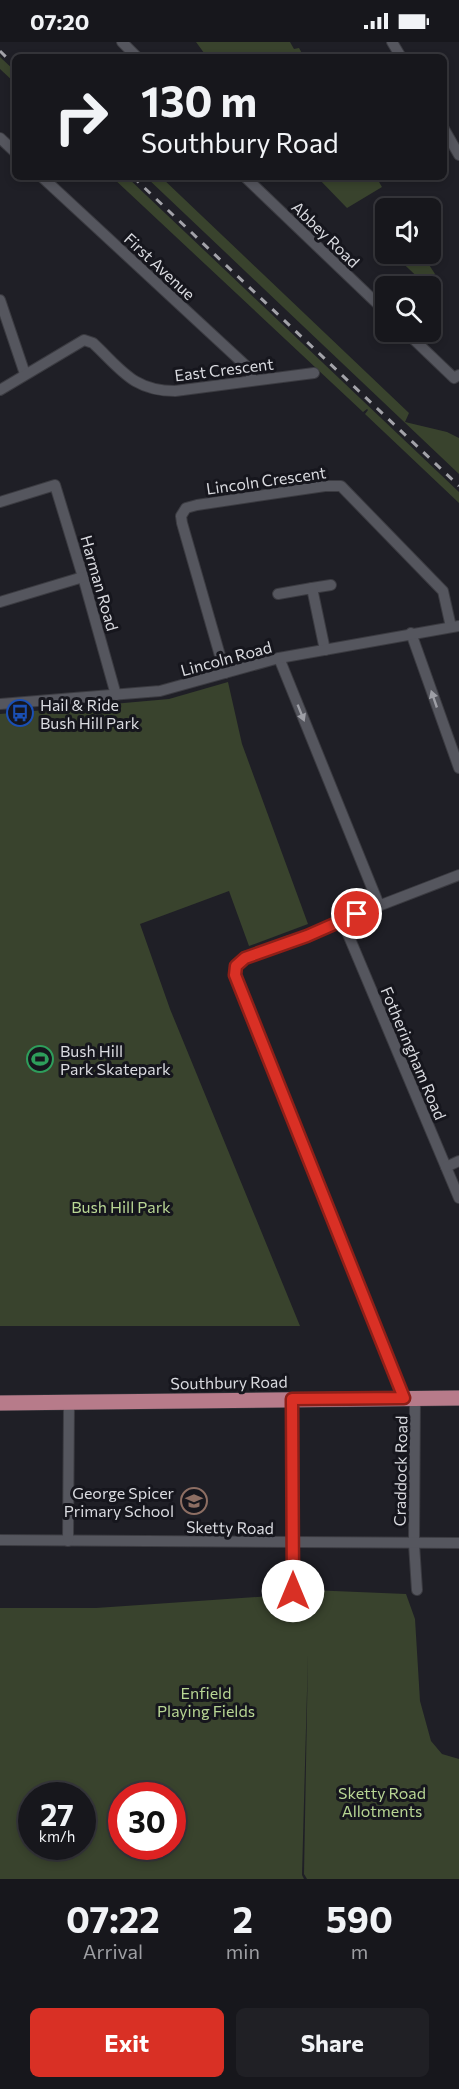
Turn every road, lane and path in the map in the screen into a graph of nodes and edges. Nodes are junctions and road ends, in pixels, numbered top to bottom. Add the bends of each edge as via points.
1 (122, 42) edge
2 (134, 54) edge
3 (447, 134) edge
4 (0, 138) edge
5 (12, 149) edge
6 (459, 154) edge
7 (45, 180) edge
8 (248, 180) edge
9 (0, 300) edge
10 (375, 301) edge
11 (416, 342) edge
12 (314, 373) dead end
13 (25, 374) junction
14 (459, 375) edge
15 (252, 380) junction
16 (0, 390) edge
17 (0, 502) edge
18 (83, 577) junction
19 (331, 585) dead end
20 (312, 588) junction
21 (278, 594) dead end
22 (0, 602) edge
23 (455, 627) edge
24 (411, 633) junction
25 (325, 650) junction
26 (279, 658) junction
27 (225, 673) junction
28 (116, 695) junction
29 (0, 704) edge
30 (456, 754) edge
31 (459, 768) edge
32 (457, 875) edge
33 (459, 887) edge
34 (379, 905) junction
35 (342, 920) junction
36 (459, 1161) edge
37 (446, 1167) junction
38 (459, 1198) edge
39 (409, 1398) junction
40 (459, 1398) edge
41 (292, 1399) junction
42 (0, 1403) edge
43 (69, 1403) junction
44 (0, 1540) edge
45 (68, 1541) junction
46 (293, 1543) junction
47 (459, 1543) edge
48 (414, 1544) junction
49 (417, 1590) dead end
50 (293, 1591) dead end

1 - 2 street
3 - 6 street
4 - 5 street
7 - 15 street, First Avenue via 244,364
8 - 10 street, Abbey Road
9 - 13 street
11 - 14 street via 454,378
12 - 15 street, East Crescent
13 - 15 street, East Crescent via 84,340 93,343 135,383 147,388 175,391
13 - 16 street
17 - 18 street, Harman Road via 55,485
18 - 22 street
18 - 28 street, Harman Road
19 - 20 street
20 - 21 street
20 - 25 street
23 - 24 street, Lincoln Road
23 - 27 street, Lincoln Crescent via 443,591 341,486 197,505 186,508 182,523
24 - 25 street, Lincoln Road
30 -> 24 street
25 - 26 street, Lincoln Road
26 - 27 street, Lincoln Road
26 -> 34 street
27 - 28 street, Lincoln Road via 160,691
28 - 29 street, Lincoln Road
30 - 31 street
32 - 33 street
32 - 34 street
34 - 35 street
35 - 37 street, Fotheringham Road
35 - 39 street via 245,958 236,966 235,975
36 - 37 street
37 - 38 street, Fotheringham Road
39 - 40 main road, Southbury Road
39 - 41 main road, Southbury Road
39 - 48 street, Craddock Road
41 - 43 main road, Southbury Road
41 - 46 street
42 - 43 main road, Southbury Road
43 - 45 street
44 - 45 street, Sketty Road
45 - 46 street, Sketty Road
46 - 48 street, Sketty Road
46 - 50 street
47 - 48 street, Sketty Road
48 - 49 street, Craddock Road

